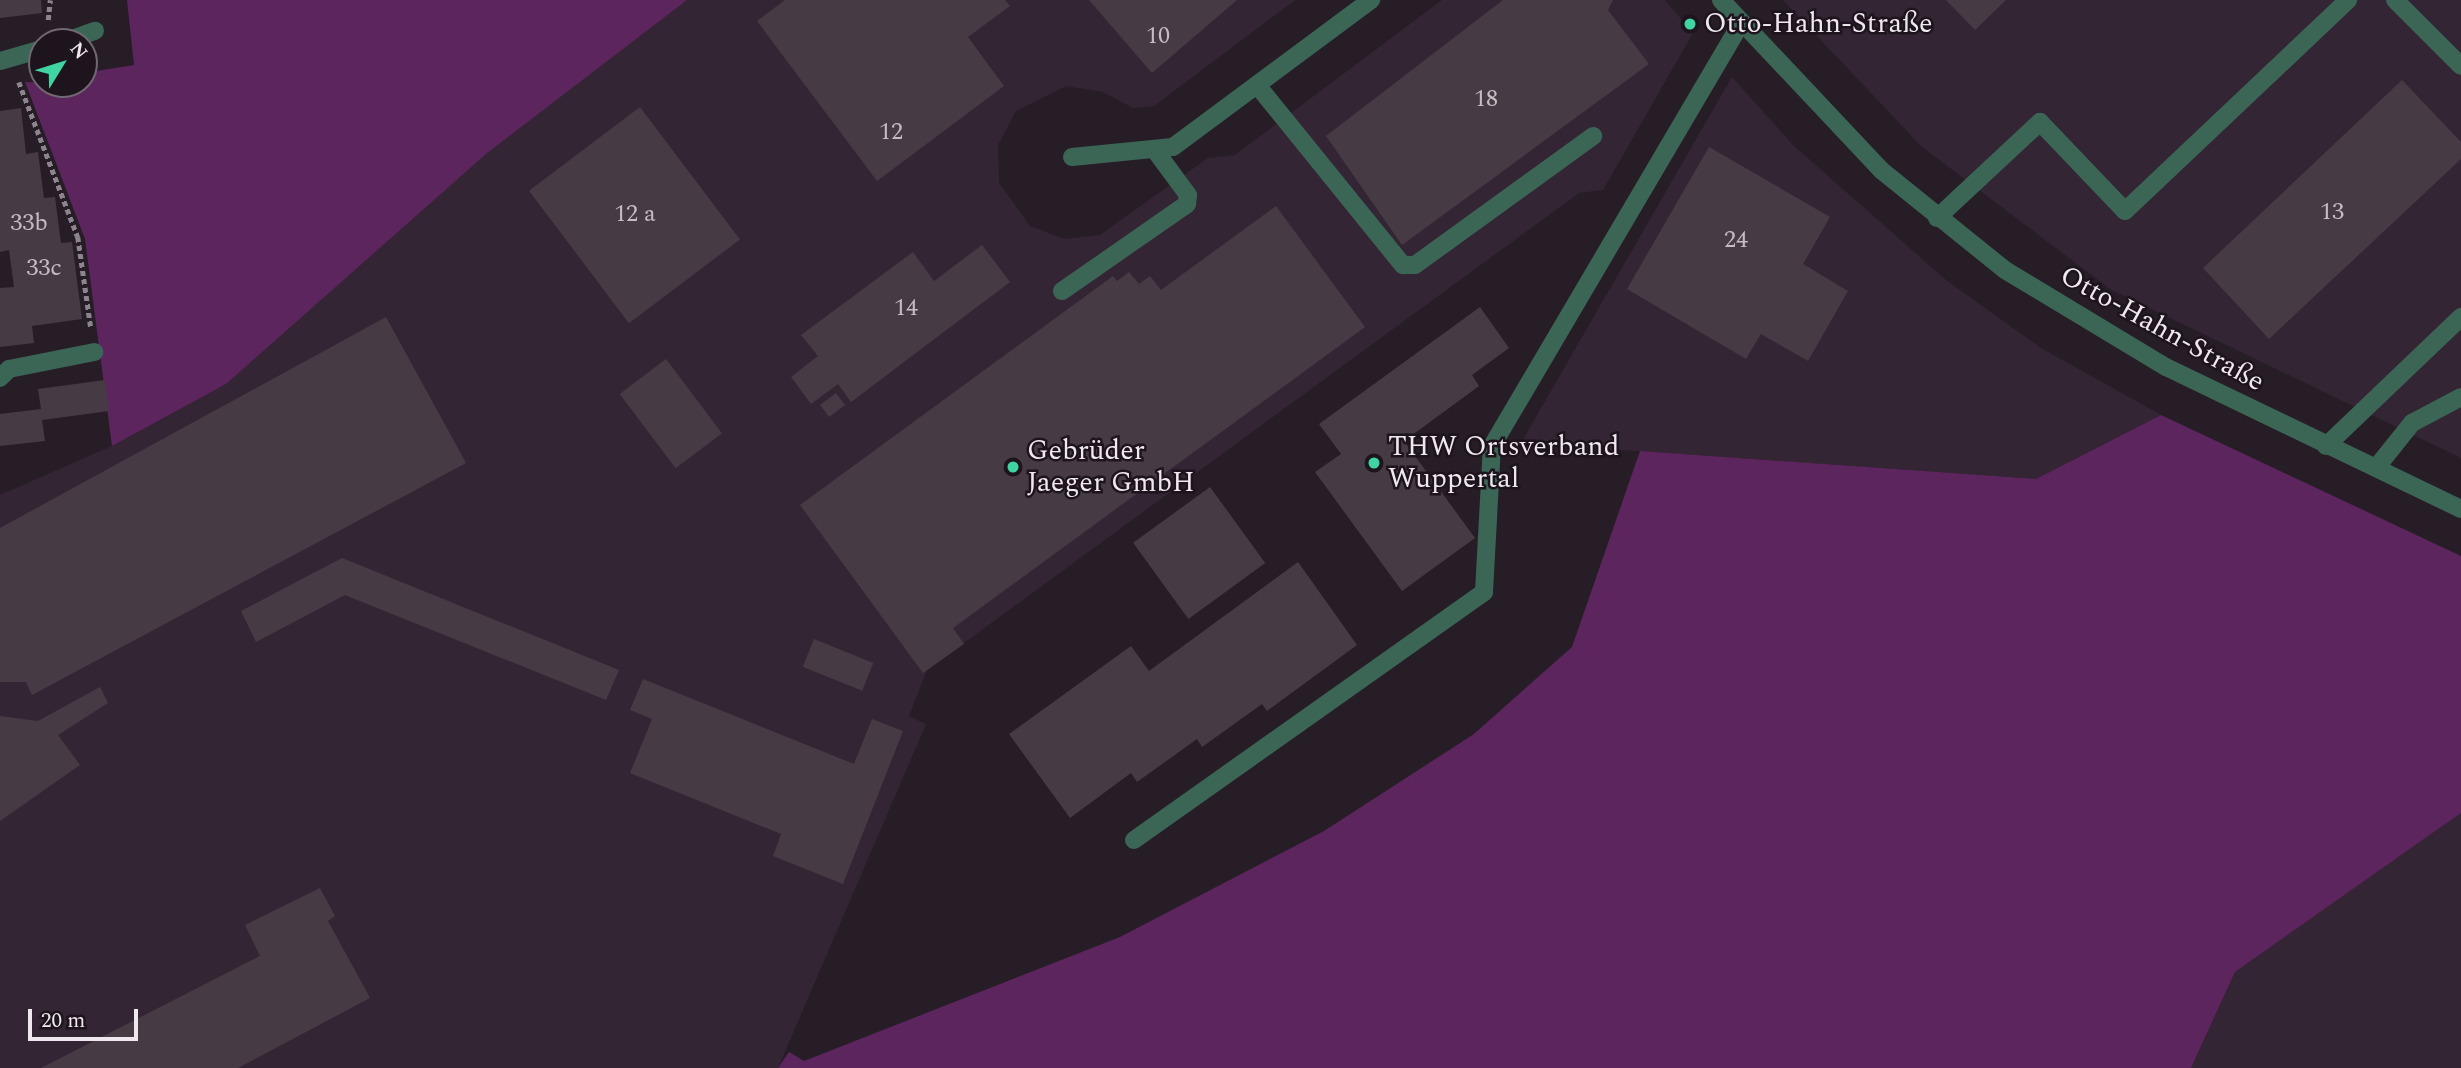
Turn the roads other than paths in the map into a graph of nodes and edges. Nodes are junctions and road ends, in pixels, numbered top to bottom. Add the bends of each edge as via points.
1 (1371, 0) edge
2 (1721, 0) edge
3 (2348, 0) edge
4 (2395, 0) edge
5 (1741, 23) junction
6 (28, 53) edge
7 (5, 60) edge
8 (2461, 66) edge
9 (1257, 85) junction
10 (1592, 136) dead end
11 (1157, 153) junction
12 (1072, 157) dead end
13 (1937, 218) junction
14 (1062, 291) dead end
15 (2461, 317) edge
16 (94, 352) road end
17 (0, 378) edge
18 (2461, 397) edge
19 (2326, 446) junction
20 (2376, 468) junction
21 (2461, 509) edge
22 (1134, 840) dead end

1 - 9 street
2 - 5 street, Otto-Hahn-Straße
3 - 13 street via 2125,211 2040,122
4 - 8 street
5 - 13 street, Otto-Hahn-Straße via 1881,170
5 - 22 street via 1492,446 1483,592
6 - 7 street
9 - 10 street via 1403,265 1415,265
9 - 11 street
11 - 12 street
11 - 14 street via 1188,195 1187,204
13 - 19 street, Otto-Hahn-Straße via 2085,321
15 - 19 street
16 - 17 street via 9,369
18 - 20 street via 2412,423
19 - 20 street, Otto-Hahn-Straße
20 - 21 street, Otto-Hahn-Straße

